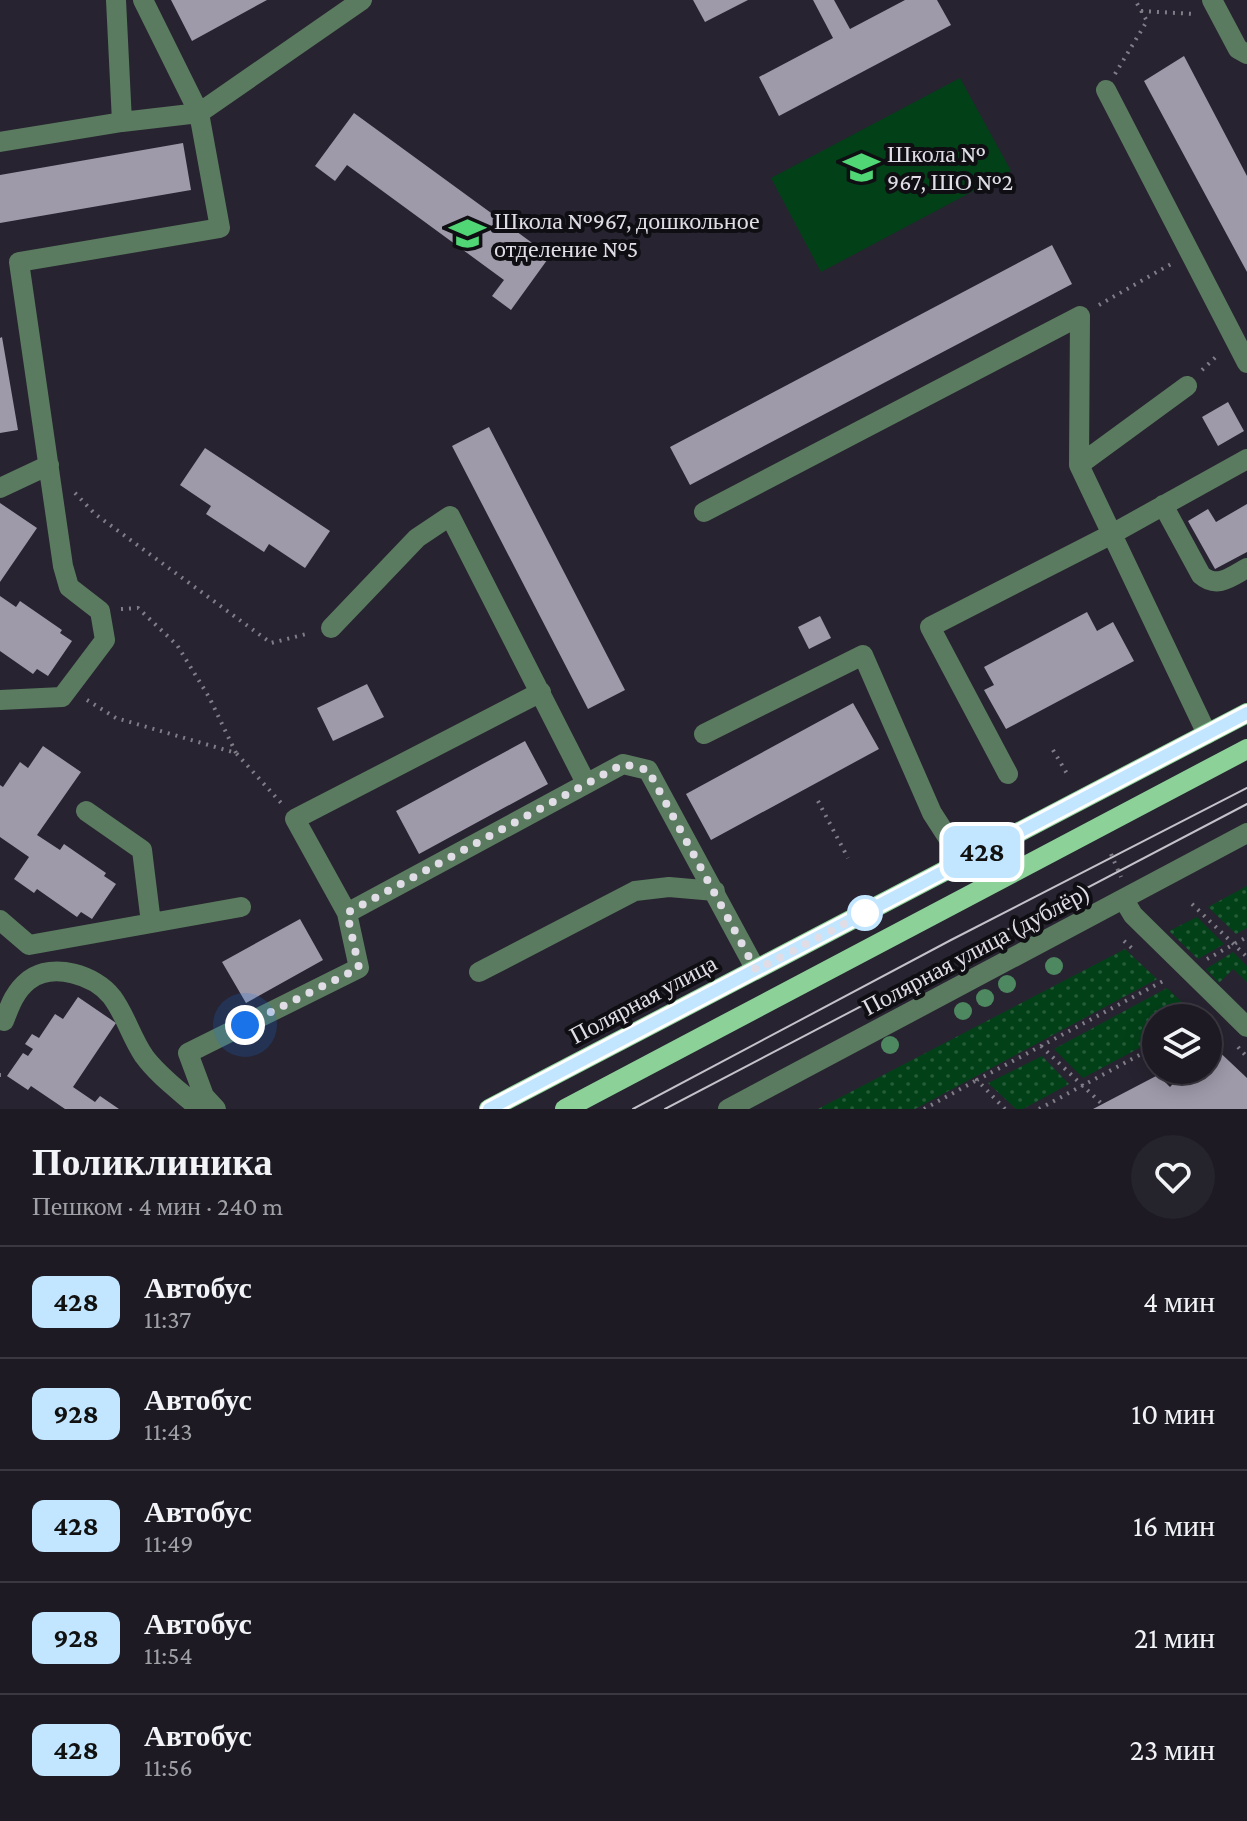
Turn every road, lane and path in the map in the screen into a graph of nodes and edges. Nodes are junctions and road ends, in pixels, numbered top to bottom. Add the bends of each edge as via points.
1 (116, 0) edge
2 (143, 0) edge
3 (362, 0) edge
4 (1135, 0) edge
5 (1216, 7) edge
6 (1141, 11) junction
7 (1247, 54) edge
8 (1106, 90) joint
9 (199, 113) junction
10 (122, 122) junction
11 (0, 142) edge
12 (1190, 253) junction
13 (1080, 316) junction
14 (1234, 338) junction
15 (1247, 363) edge
16 (1187, 386) joint
17 (49, 465) junction
18 (1079, 465) junction
19 (1242, 467) edge
20 (0, 488) edge
21 (1163, 505) junction
22 (704, 512) dead end
23 (1112, 534) junction
24 (1247, 568) edge
25 (100, 611) junction
26 (331, 628) joint
27 (68, 688) junction
28 (541, 692) junction
29 (0, 700) edge
30 (1247, 713) edge
31 (704, 734) dead end
32 (1207, 734) junction
33 (1247, 749) edge
34 (1053, 750) dead end
35 (236, 753) junction
36 (1008, 774) dead end
37 (1069, 777) dead end
38 (586, 783) junction
39 (818, 801) dead end
40 (86, 811) dead end
41 (295, 819) junction
42 (1247, 833) edge
43 (1111, 854) dead end
44 (848, 858) dead end
45 (960, 864) junction
46 (715, 891) junction
47 (1125, 891) junction
48 (1192, 904) dead end
49 (241, 907) dead end
50 (347, 913) junction
51 (0, 920) edge
52 (151, 923) junction
53 (1247, 937) edge
54 (1234, 944) junction
55 (1247, 957) edge
56 (756, 970) junction
57 (1189, 970) junction
58 (479, 972) dead end
59 (4, 1021) dead end
60 (1247, 1027) edge
61 (1041, 1046) junction
62 (1142, 1053) edge
63 (977, 1080) junction
64 (1082, 1085) junction
65 (202, 1104) edge
66 (1102, 1104) dead end
67 (489, 1109) edge
68 (565, 1109) edge
69 (728, 1109) edge
70 (924, 1109) edge
71 (1005, 1109) edge
72 (1039, 1109) edge

1 - 10 street
2 - 9 street
3 - 9 street
4 - 6 path
5 - 6 path
5 - 7 street via 1238,49
6 - 8 path via 1147,21
8 - 12 street
9 - 10 street
9 - 17 street via 220,228 19,262
10 - 11 street
12 - 13 path
12 - 14 street
13 - 18 street
13 - 22 street
14 - 15 street
14 - 16 path
16 - 18 street
17 - 20 street
17 - 25 street via 69,587
17 - 26 path via 95,514 271,643
18 - 23 street
19 - 21 street
21 - 23 street
21 - 24 street via 1207,580 1222,582
23 - 32 street
23 - 36 street via 930,627
25 - 27 street via 105,640
25 - 35 path via 138,608 177,645
26 - 28 street via 417,538 450,516
27 - 29 street via 62,697
27 - 35 path via 116,718
28 - 38 street
28 - 41 street
30 - 32 main road, Полярная улица
31 - 45 street via 863,655
32 - 45 main road, Полярная улица
33 - 68 main road
34 - 37 path
35 - 41 path
38 - 46 street via 623,764 648,770
38 - 50 street
39 - 44 path
40 - 52 street via 142,850
41 - 50 street
42 - 47 street, Полярная улица (дублёр)
43 - 47 path
45 - 56 main road, Полярная улица
46 - 56 street
46 - 58 street via 635,891
47 - 57 street via 1133,915
47 - 69 street, Полярная улица (дублёр)
48 - 54 path
49 - 52 street
50 - 65 street via 359,968 188,1053
51 - 52 street via 29,945
53 - 54 path
54 - 55 path
54 - 57 path
56 - 67 main road, Полярная улица
57 - 60 street
57 - 61 path
59 - 65 street via 13,997 31,978 68,971 90,980 110,994 146,1059
61 - 63 path
61 - 64 path
62 - 64 path
63 - 70 path
63 - 71 path
64 - 66 path
64 - 72 path

